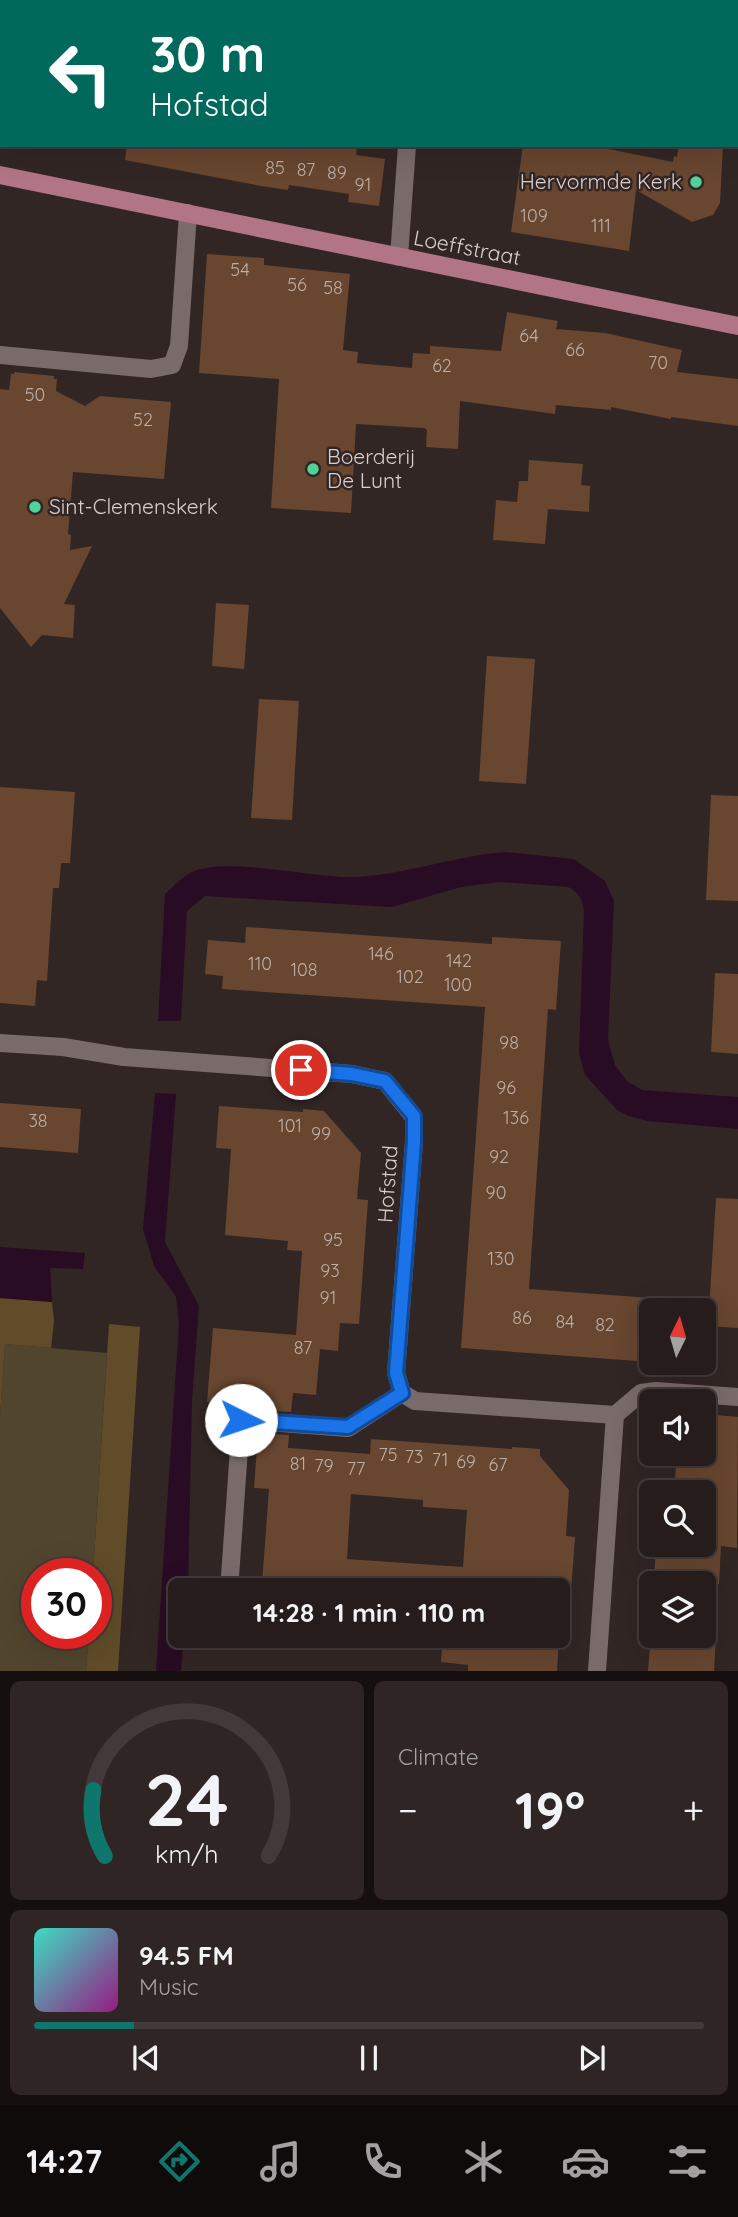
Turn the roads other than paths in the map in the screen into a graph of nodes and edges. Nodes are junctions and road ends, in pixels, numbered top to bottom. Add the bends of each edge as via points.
1 (407, 147) edge
2 (0, 175) edge
3 (188, 214) junction
4 (399, 257) junction
5 (738, 326) edge
6 (0, 355) edge
7 (0, 1043) edge
8 (402, 1393) junction
9 (738, 1397) edge
10 (615, 1415) junction
11 (230, 1578) edge
12 (597, 1671) edge

1 - 4 street
2 - 3 main road, Loeffstraat
3 - 4 main road, Loeffstraat
3 - 6 street via 179,346 172,365 151,369
4 - 5 main road, Loeffstraat
7 - 8 street, Hofstad via 352,1074 385,1081 414,1116 396,1373
8 - 10 street via 415,1401
8 - 11 street via 348,1427 241,1420
9 - 10 street via 641,1393
10 - 12 street

